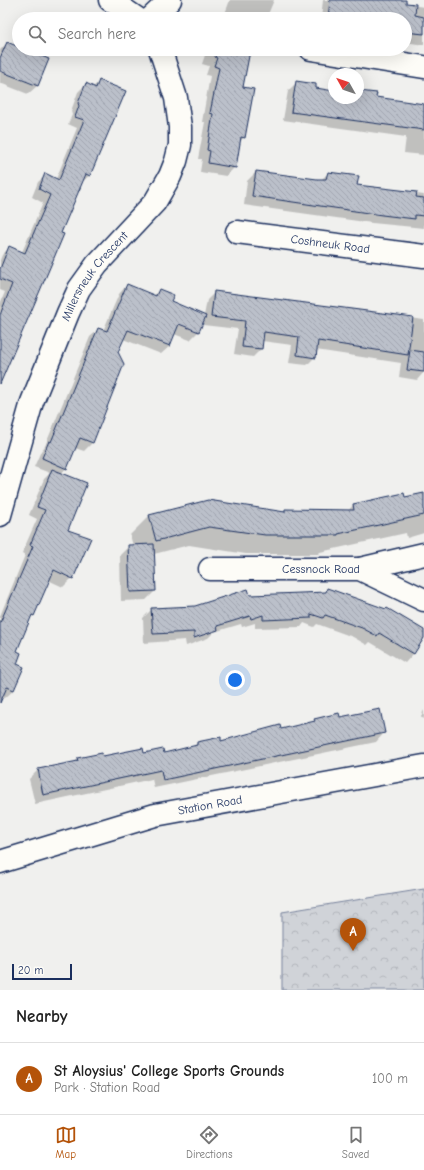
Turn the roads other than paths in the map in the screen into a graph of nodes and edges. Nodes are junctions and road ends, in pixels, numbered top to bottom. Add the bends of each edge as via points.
1 (110, 0) edge
2 (170, 0) edge
3 (128, 12) edge
4 (157, 12) edge
5 (162, 56) edge
6 (355, 56) edge
7 (424, 67) edge
8 (237, 232) dead end
9 (424, 256) edge
10 (0, 515) edge
11 (424, 554) edge
12 (210, 568) dead end
13 (360, 569) junction
14 (424, 600) edge
15 (424, 766) edge
16 (0, 862) edge

1 - 3 street
2 - 4 street
5 - 10 street, Millersneuk Crescent via 176,98 180,127 180,145 176,161 155,202 97,264 79,289 32,402
6 - 7 street
8 - 9 street, Coshneuk Road
11 - 13 street
12 - 13 street, Cessnock Road
13 - 14 street, Cessnock Road
15 - 16 street, Station Road via 155,815

